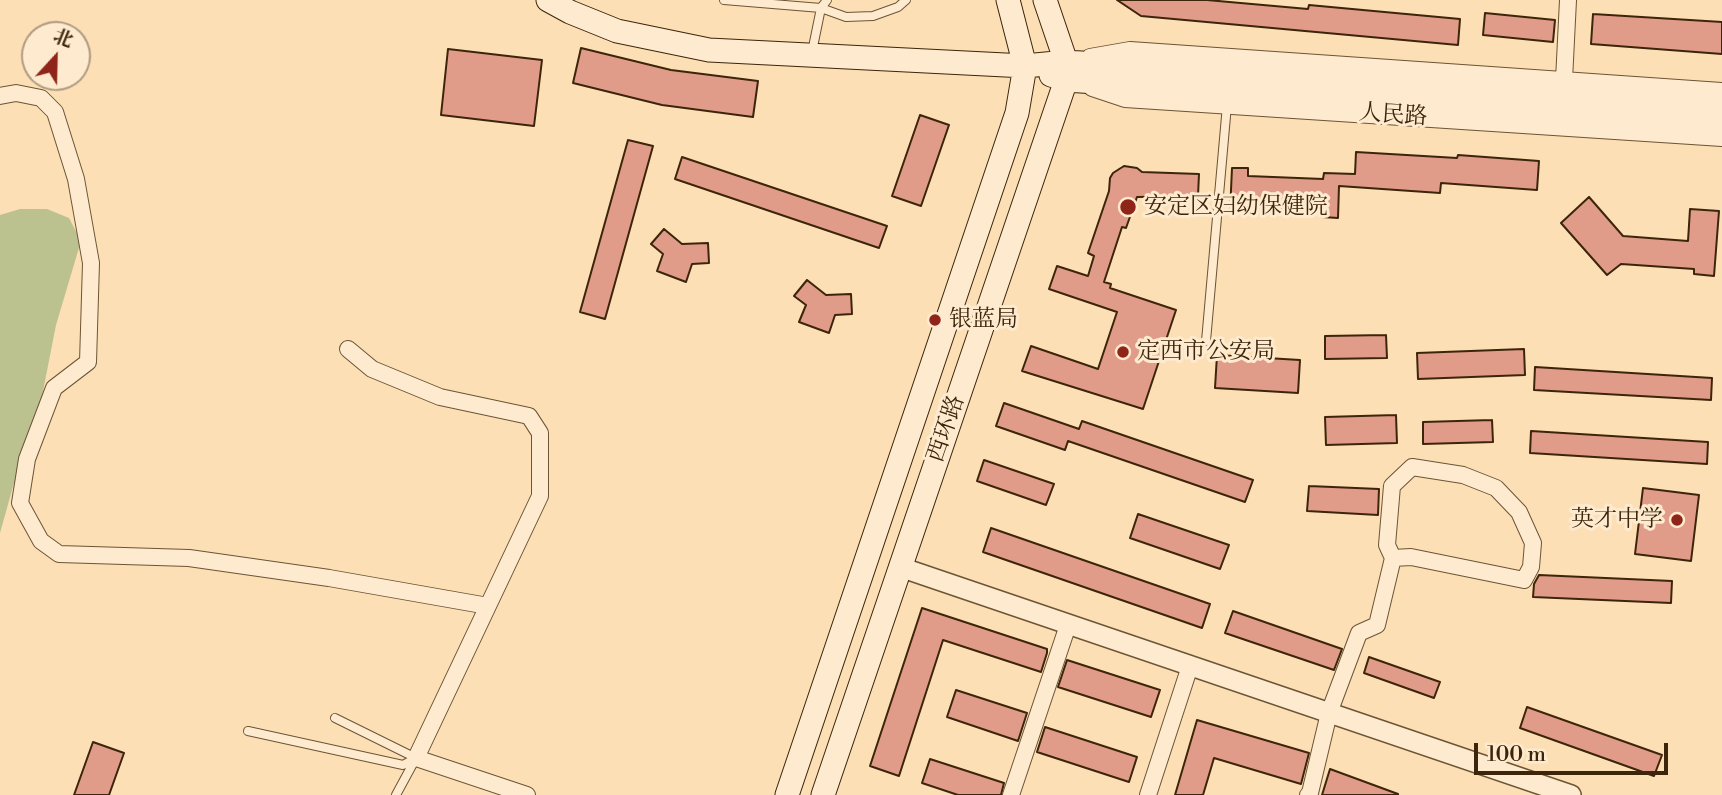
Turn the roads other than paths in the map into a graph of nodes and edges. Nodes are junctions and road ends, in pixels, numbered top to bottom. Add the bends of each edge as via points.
1 (548, 0) edge
2 (724, 0) edge
3 (827, 0) edge
4 (906, 0) edge
5 (1008, 0) edge
6 (1045, 0) edge
7 (1568, 0) edge
8 (821, 8) junction
9 (811, 55) junction
10 (1025, 66) junction
11 (1066, 71) junction
12 (1564, 80) junction
13 (1722, 91) edge
14 (0, 96) edge
15 (1227, 105) junction
16 (1722, 105) edge
17 (1722, 124) edge
18 (1722, 138) edge
19 (1206, 341) dead end
20 (348, 349) dead end
21 (1393, 558) junction
22 (900, 567) junction
23 (488, 606) junction
24 (1068, 625) junction
25 (1190, 666) junction
26 (1329, 713) junction
27 (335, 718) dead end
28 (248, 731) dead end
29 (416, 758) junction
30 (396, 795) edge
31 (527, 795) edge
32 (788, 795) edge
33 (824, 795) edge
34 (1011, 795) edge
35 (1148, 795) edge
36 (1308, 795) edge
37 (1571, 795) edge

1 - 9 main road, 人民路 via 617,31 709,50
2 - 8 lane
3 - 8 lane
4 - 8 lane via 873,16 846,17
5 - 10 main road
6 - 11 main road
7 - 12 street
8 - 9 lane
9 - 10 main road, 人民路
10 - 11 main road, 人民路
10 - 32 main road, 西环路 via 1017,113
11 - 12 street, 人民路 via 1130,50
11 - 15 street, 人民路 via 1125,99
11 - 16 main road, 人民路
11 - 17 main road, 人民路
11 - 22 main road, 西环路
12 - 13 street, 人民路
14 - 23 street via 16,93 41,98 55,112 76,179 91,263 88,362 54,388 27,458 20,503 41,541 59,554 189,558
15 - 18 street, 人民路
15 - 19 lane
20 - 23 street via 372,369 440,397 529,416 540,433 540,496
21 - 21 street via 1387,545 1392,486 1412,467 1463,475 1496,488 1519,512 1533,543 1531,568 1524,580 1411,557
21 - 26 street via 1377,625 1359,633
22 - 24 street
22 - 33 main road, 西环路
23 - 29 street
24 - 25 street
24 - 34 street
25 - 26 street
25 - 35 street
26 - 36 street
26 - 37 street
27 - 29 lane
28 - 29 lane via 403,765
29 - 30 lane
29 - 31 street

